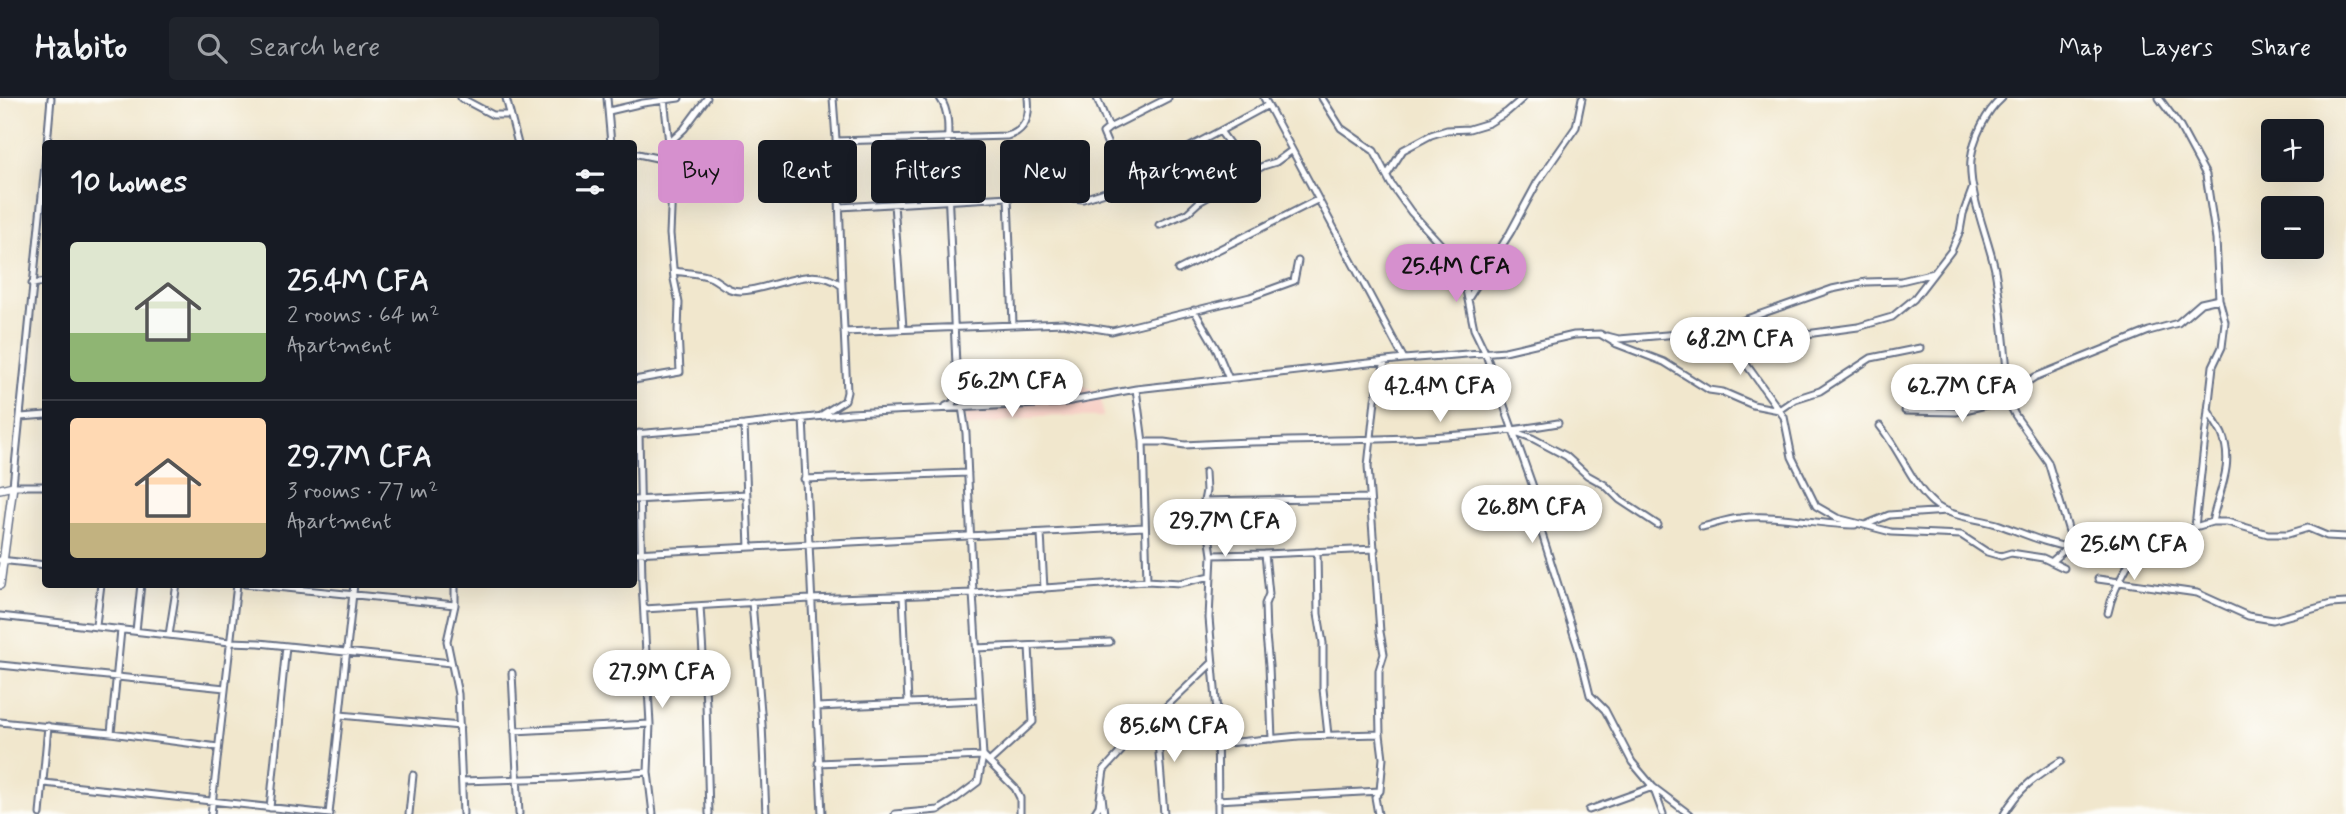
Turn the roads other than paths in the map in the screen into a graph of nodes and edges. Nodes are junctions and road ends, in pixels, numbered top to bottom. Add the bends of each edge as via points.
1 (51, 98) edge
2 (461, 98) edge
3 (506, 98) edge
4 (607, 98) edge
5 (679, 98) edge
6 (707, 98) edge
7 (833, 98) edge
8 (940, 98) edge
9 (1028, 98) edge
10 (1097, 98) edge
11 (1168, 98) edge
12 (1264, 98) edge
13 (1322, 98) edge
14 (1523, 98) edge
15 (1582, 98) edge
16 (2002, 98) edge
17 (2159, 98) edge
18 (664, 99) edge
19 (1268, 105) junction
20 (609, 111) junction
21 (510, 115) junction
22 (1110, 128) junction
23 (1220, 131) junction
24 (947, 137) junction
25 (47, 140) edge
26 (517, 140) edge
27 (611, 140) edge
28 (669, 140) edge
29 (672, 140) edge
30 (836, 140) edge
31 (857, 140) edge
32 (947, 140) edge
33 (1106, 140) edge
34 (1203, 140) edge
35 (1227, 140) edge
36 (1292, 151) junction
37 (637, 154) edge
38 (658, 159) edge
39 (1387, 174) junction
40 (1973, 186) junction
41 (42, 192) edge
42 (1317, 200) junction
43 (671, 203) edge
44 (840, 203) edge
45 (913, 203) edge
46 (950, 203) edge
47 (1008, 203) edge
48 (894, 204) junction
49 (840, 207) junction
50 (1159, 225) dead end
51 (1298, 261) dead end
52 (1178, 270) dead end
53 (674, 271) junction
54 (1935, 273) junction
55 (42, 283) edge
56 (32, 284) junction
57 (842, 286) junction
58 (1468, 299) junction
59 (2219, 299) junction
60 (1194, 310) junction
61 (1013, 324) junction
62 (955, 326) junction
63 (903, 328) junction
64 (1714, 331) junction
65 (844, 332) junction
66 (1600, 334) junction
67 (1920, 348) dead end
68 (1485, 352) junction
69 (1405, 359) junction
70 (1385, 362) junction
71 (637, 379) edge
72 (1229, 379) junction
73 (1136, 389) junction
74 (2010, 395) junction
75 (962, 407) junction
76 (940, 408) junction
77 (1779, 410) junction
78 (2208, 410) junction
79 (1905, 411) dead end
80 (42, 415) edge
81 (820, 416) junction
82 (21, 417) junction
83 (803, 418) junction
84 (1558, 423) dead end
85 (744, 425) junction
86 (1880, 426) dead end
87 (1512, 431) junction
88 (637, 433) edge
89 (1369, 440) junction
90 (1143, 442) junction
91 (968, 472) junction
92 (1205, 472) dead end
93 (804, 479) junction
94 (13, 486) junction
95 (42, 486) edge
96 (0, 489) edge
97 (747, 494) junction
98 (1369, 498) junction
99 (637, 500) edge
100 (1205, 501) junction
101 (1947, 511) junction
102 (2211, 522) junction
103 (1658, 525) dead end
104 (1867, 526) junction
105 (1144, 527) junction
106 (1702, 527) dead end
107 (2195, 527) junction
108 (1041, 533) junction
109 (971, 536) junction
110 (2346, 537) edge
111 (808, 544) junction
112 (2137, 545) junction
113 (749, 547) junction
114 (2070, 547) junction
115 (1375, 549) junction
116 (1318, 551) junction
117 (637, 553) edge
118 (1265, 554) junction
119 (1212, 555) junction
120 (2110, 557) dead end
121 (2077, 558) dead end
122 (2, 560) edge
123 (2051, 562) junction
124 (42, 565) edge
125 (2064, 568) dead end
126 (1210, 576) junction
127 (2098, 579) dead end
128 (1147, 581) junction
129 (2120, 581) junction
130 (0, 585) edge
131 (101, 588) edge
132 (141, 588) edge
133 (176, 588) edge
134 (237, 588) edge
135 (284, 588) edge
136 (354, 588) edge
137 (455, 588) edge
138 (1044, 589) junction
139 (973, 593) junction
140 (353, 595) junction
141 (903, 596) junction
142 (810, 598) junction
143 (752, 602) junction
144 (2346, 603) edge
145 (455, 605) junction
146 (700, 606) junction
147 (644, 609) junction
148 (2108, 612) dead end
149 (0, 616) edge
150 (96, 625) junction
151 (121, 629) junction
152 (136, 631) junction
153 (169, 635) junction
154 (230, 642) junction
155 (1110, 642) dead end
156 (286, 646) junction
157 (1029, 646) junction
158 (976, 648) junction
159 (346, 652) junction
160 (451, 663) junction
161 (1212, 663) junction
162 (0, 665) edge
163 (512, 673) dead end
164 (117, 678) junction
165 (225, 688) junction
166 (979, 701) junction
167 (908, 703) junction
168 (817, 707) junction
169 (340, 715) junction
170 (1156, 716) junction
171 (0, 722) edge
172 (650, 724) junction
173 (48, 726) junction
174 (460, 726) junction
175 (514, 731) junction
176 (111, 733) junction
177 (1380, 734) junction
178 (1328, 735) junction
179 (1272, 739) junction
180 (1217, 744) junction
181 (218, 747) junction
182 (983, 756) junction
183 (2061, 761) dead end
184 (989, 762) junction
185 (818, 763) junction
186 (648, 772) junction
187 (413, 775) dead end
188 (516, 779) junction
189 (462, 781) junction
190 (44, 783) junction
191 (1101, 785) junction
192 (1653, 787) junction
193 (1380, 791) junction
194 (1217, 800) junction
195 (212, 802) junction
196 (270, 808) junction
197 (1589, 810) dead end
198 (40, 814) edge
199 (211, 814) edge
200 (329, 814) edge
201 (409, 814) edge
202 (463, 814) edge
203 (519, 814) edge
204 (653, 814) edge
205 (709, 814) edge
206 (766, 814) edge
207 (822, 814) edge
208 (895, 814) edge
209 (1020, 814) edge
210 (1094, 814) edge
211 (1104, 814) edge
212 (1164, 814) edge
213 (1219, 814) edge
214 (1378, 814) edge
215 (1663, 814) edge
216 (1689, 814) edge
217 (2004, 814) edge

1 - 25 street
2 - 21 street via 494,115
3 - 21 street
4 - 20 street
5 - 18 street
6 - 29 street
7 - 30 street
8 - 24 street
9 - 24 street via 1028,118 1015,134
10 - 22 street
11 - 22 street
12 - 19 street
13 - 39 street via 1341,128 1374,151
14 - 39 street via 1489,122 1431,135 1403,150
15 - 58 street via 1576,127
16 - 40 street via 1991,108 1976,139 1971,158
17 - 59 street via 2206,175
18 - 20 street
18 - 28 street
19 - 23 street
19 - 36 street
20 - 27 street
21 - 26 street
22 - 33 street via 1103,133
23 - 34 street
23 - 35 street
24 - 31 street
24 - 32 street
36 - 42 street
36 - 50 street
37 - 38 street
39 - 58 street via 1411,212 1456,261
40 - 54 street via 1960,231
40 - 74 street via 1994,267
41 - 56 street
42 - 52 street
42 - 69 street
43 - 53 street
44 - 49 street
45 - 48 street
46 - 62 street
47 - 61 street
48 - 49 street
48 - 63 street
49 - 57 street
51 - 60 street via 1293,281
53 - 57 street via 710,277 727,289 743,291 802,277 833,278
53 - 71 street via 680,372
54 - 64 street via 1832,289
54 - 64 street via 1892,317 1858,327 1799,335
55 - 56 street
56 - 82 street
57 - 65 street
58 - 68 street
59 - 74 street via 2201,303 2178,323 2035,377
59 - 78 street via 2225,322
60 - 61 street via 1112,331 1063,323
60 - 72 street
61 - 62 street
62 - 63 street
62 - 76 street via 957,387 953,403
63 - 65 street
64 - 66 street via 1619,339
64 - 77 street via 1731,343
65 - 81 street via 845,400
66 - 68 street
66 - 77 street via 1664,362 1709,390
67 - 77 street via 1871,358 1821,391
68 - 69 street
68 - 87 street
69 - 70 street
70 - 72 street
70 - 89 street
72 - 73 street
73 - 75 street via 1060,403
73 - 90 street
74 - 79 street via 1956,412
74 - 114 street via 2015,415 2048,462
75 - 76 street
75 - 91 street
76 - 81 street
77 - 104 street via 1792,457 1816,506 1837,518
78 - 102 street via 2227,457
78 - 107 street
80 - 82 street
81 - 83 street
82 - 94 street
83 - 85 street
83 - 93 street
84 - 87 street
85 - 88 street
85 - 97 street
86 - 101 street via 1924,493
87 - 89 street
87 - 103 street via 1566,456
87 - 192 street via 1537,498 1537,518 1590,695 1605,710 1632,762
89 - 90 street
89 - 98 street
90 - 105 street
91 - 93 street
91 - 109 street
92 - 100 street
93 - 111 street
94 - 95 street
94 - 96 street
94 - 122 street
97 - 99 street
97 - 113 street
98 - 100 street
98 - 115 street
100 - 119 street
101 - 104 street via 1889,515
101 - 114 street
102 - 107 street
102 - 110 street via 2268,534 2308,528
104 - 106 street via 1740,518
104 - 123 street via 1891,532 1961,535 1994,554
105 - 108 street
105 - 128 street
107 - 112 street
108 - 109 street
108 - 138 street
109 - 111 street
109 - 139 street
111 - 113 street
111 - 142 street
112 - 120 street
112 - 129 street
113 - 117 street
114 - 121 street
114 - 123 street
115 - 116 street
115 - 177 street via 1384,654 1379,670
116 - 118 street
116 - 178 street
117 - 147 street
118 - 119 street
118 - 179 street
119 - 126 street
122 - 124 street
122 - 130 street
123 - 125 street
126 - 128 street via 1180,583
126 - 161 street
127 - 129 street
128 - 138 street
129 - 144 street via 2197,593 2248,616 2273,620
129 - 148 street
131 - 150 street
132 - 152 street
133 - 153 street
134 - 154 street
135 - 140 street
136 - 140 street
137 - 145 street
138 - 139 street
139 - 141 street
139 - 158 street
140 - 145 street
140 - 159 street
141 - 142 street
141 - 167 street
142 - 143 street
142 - 168 street
143 - 146 street
143 - 206 street
145 - 160 street via 447,640
146 - 147 street
146 - 205 street
147 - 172 street
149 - 150 street
150 - 151 street
151 - 152 street
151 - 164 street
152 - 153 street
153 - 154 street
154 - 156 street
154 - 165 street
155 - 157 street
156 - 159 street
156 - 196 street
157 - 158 street
157 - 184 street via 1033,722
158 - 166 street
159 - 160 street
159 - 169 street
160 - 174 street
161 - 170 street
161 - 180 street
162 - 164 street
163 - 175 street
164 - 165 street
164 - 176 street
165 - 181 street
166 - 167 street
166 - 182 street
167 - 168 street
168 - 185 street
169 - 174 street
169 - 200 street
170 - 191 street via 1104,769
170 - 212 street
171 - 173 street
172 - 175 street
172 - 186 street
173 - 176 street
173 - 190 street
174 - 189 street
175 - 188 street
176 - 181 street
177 - 178 street
177 - 193 street
178 - 179 street
179 - 180 street
180 - 194 street
181 - 195 street
182 - 184 street
182 - 185 street
182 - 208 street via 978,782 954,800 938,810
183 - 217 street via 2029,781
184 - 209 street via 1015,788
185 - 207 street
186 - 188 street
186 - 204 street
187 - 201 street
188 - 189 street
188 - 203 street
189 - 202 street
190 - 195 street
190 - 198 street
191 - 210 street
191 - 211 street
192 - 197 street
192 - 215 street
192 - 216 street
193 - 194 street
193 - 214 street via 1375,797
194 - 213 street
195 - 196 street
195 - 199 street
196 - 200 street

